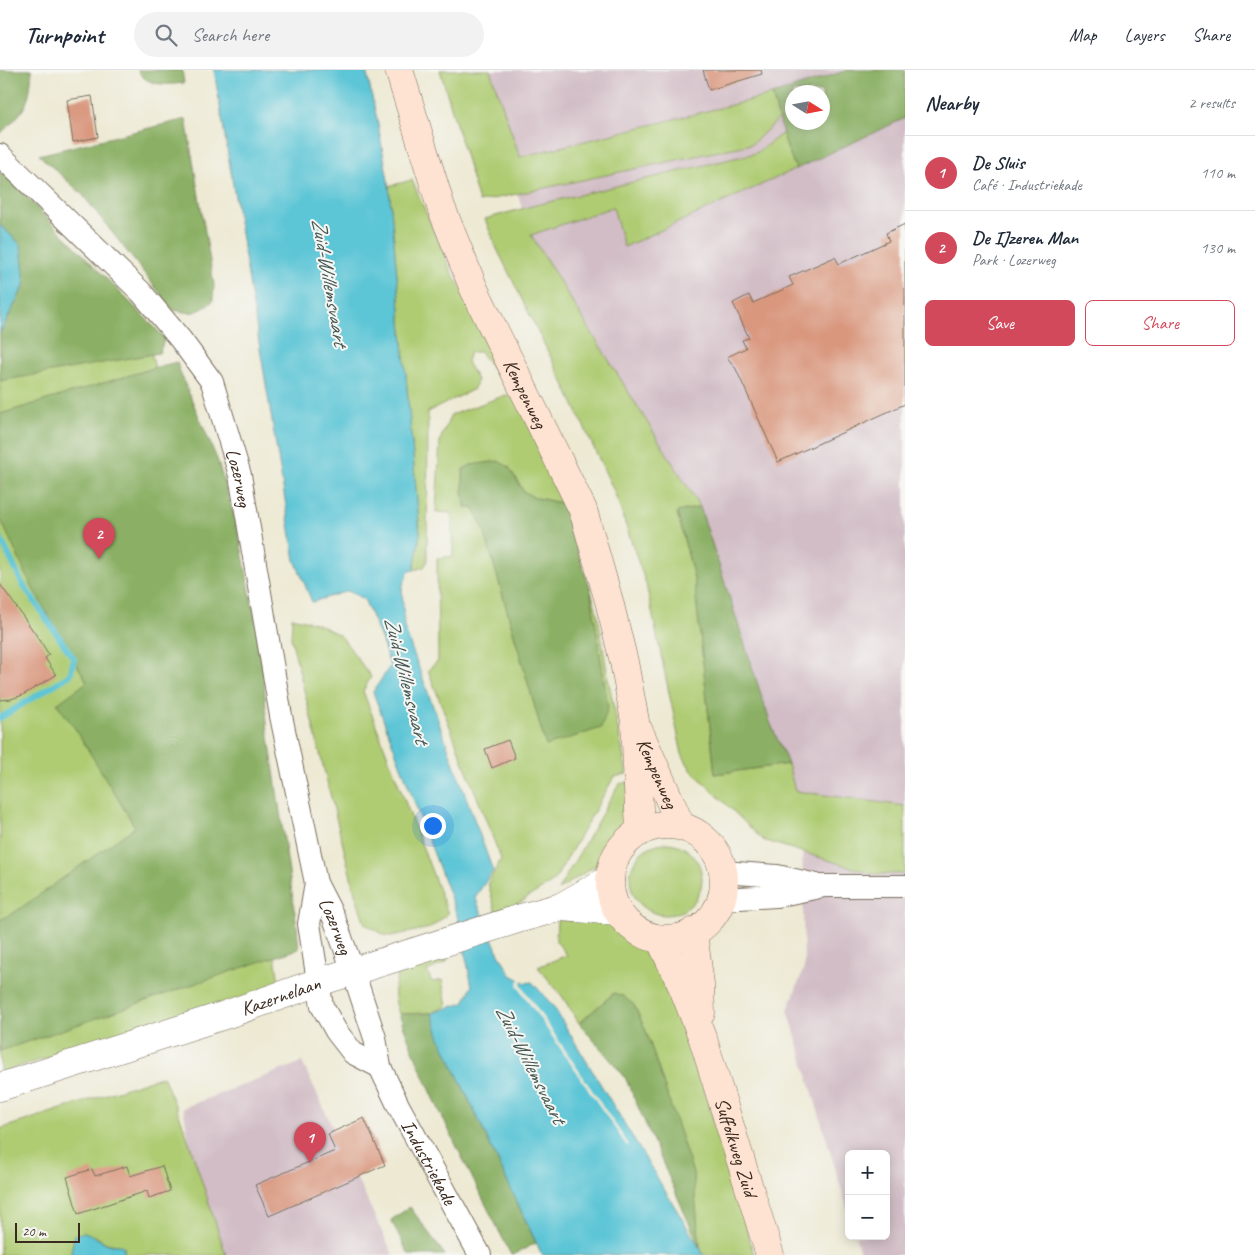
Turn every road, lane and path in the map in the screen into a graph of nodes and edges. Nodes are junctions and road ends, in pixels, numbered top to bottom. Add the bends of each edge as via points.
1 (399, 70) edge
2 (0, 154) edge
3 (635, 721) junction
4 (680, 826) junction
5 (640, 831) junction
6 (724, 872) junction
7 (610, 880) junction
8 (316, 883) junction
9 (824, 886) junction
10 (905, 886) edge
11 (722, 899) junction
12 (561, 908) junction
13 (618, 911) junction
14 (693, 932) junction
15 (660, 938) junction
16 (353, 971) junction
17 (319, 982) junction
18 (703, 1039) junction
19 (380, 1067) junction
20 (0, 1087) edge
21 (480, 1255) edge
22 (770, 1255) edge

1 - 3 main road, Kempenweg via 441,207 474,289 583,510 610,601
2 - 8 street, Lozerweg via 141,292 212,382 240,475 281,716
3 - 4 main road, Kempenweg
3 - 5 main road, Kempenweg
4 - 5 main road via 660,824
4 - 6 main road via 709,842
5 - 7 main road via 625,843 614,860
6 - 9 street via 777,876
6 - 11 main road
7 - 12 street, Kazernelaan
7 - 13 main road
8 - 16 street, Lozerweg via 334,918
8 - 17 street, Lozerweg via 309,924
9 - 10 street
9 - 11 street via 776,896
11 - 14 main road via 706,924
12 - 13 street, Kazernelaan
12 - 16 street, Kazernelaan
13 - 15 main road via 643,934
14 - 15 main road via 677,938
14 - 18 main road, Suffolkweg Zuid
15 - 18 main road, Suffolkweg Zuid
16 - 17 street, Kazernelaan
16 - 19 street, Industriekade via 375,1038
17 - 19 street via 322,1006 336,1031 353,1053
17 - 20 street, Kazernelaan
18 - 22 main road, Suffolkweg Zuid
19 - 21 street, Industriekade

